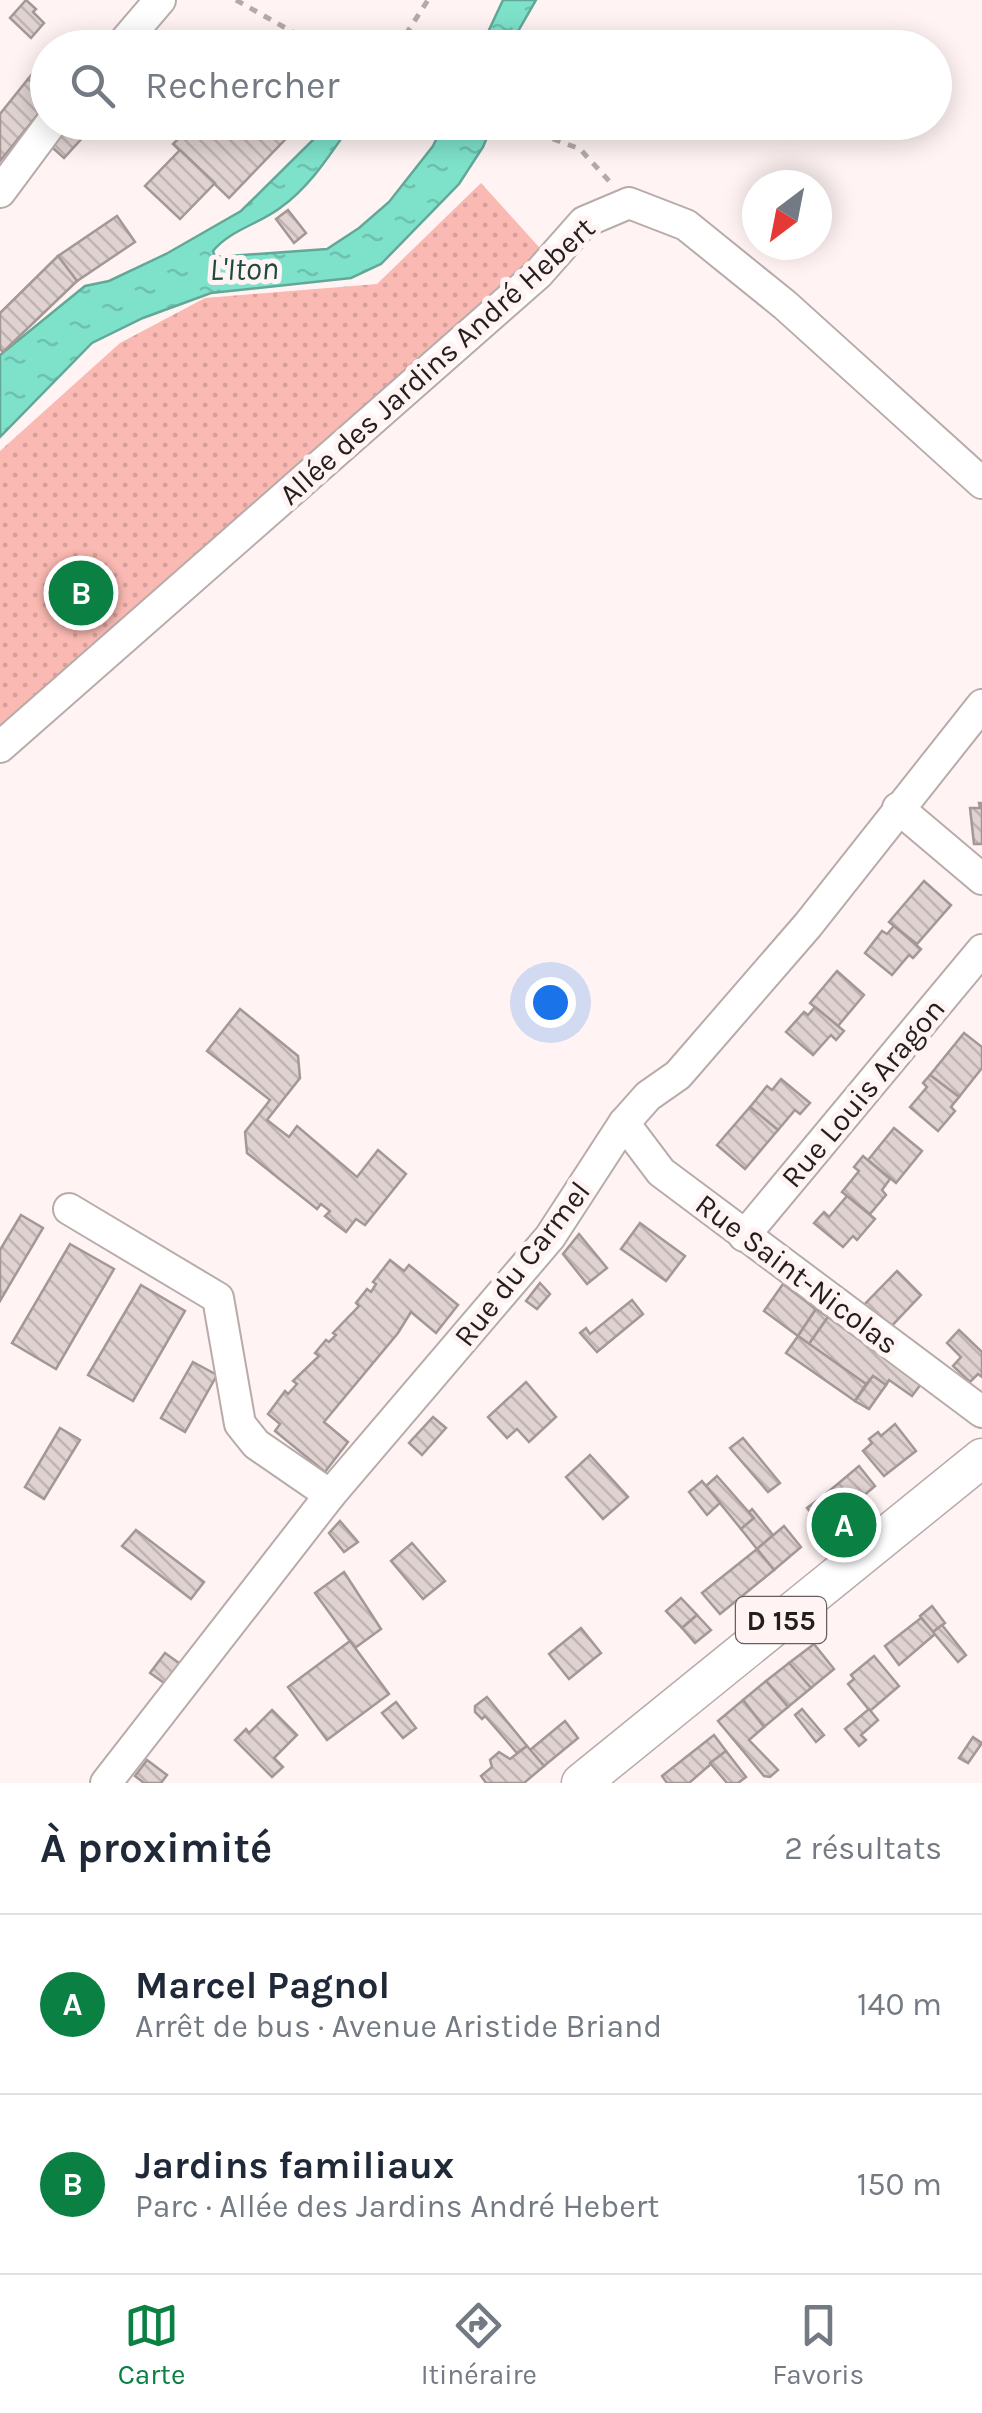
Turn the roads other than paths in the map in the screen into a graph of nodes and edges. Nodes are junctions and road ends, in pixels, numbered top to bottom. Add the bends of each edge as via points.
1 (160, 0) edge
2 (134, 30) edge
3 (39, 140) edge
4 (0, 192) edge
5 (982, 483) edge
6 (982, 705) edge
7 (0, 747) edge
8 (898, 808) junction
9 (982, 879) edge
10 (982, 890) edge
11 (982, 950) edge
12 (624, 1123) junction
13 (69, 1209) dead end
14 (744, 1236) junction
15 (982, 1412) edge
16 (982, 1458) edge
17 (330, 1495) junction
18 (106, 1783) edge
19 (581, 1783) edge

1 - 2 street
3 - 4 street
5 - 7 street, Allée des Jardins André Hebert via 700,237 629,203 584,222 538,274
6 - 8 street, Rue du Carmel
8 - 9 street
8 - 12 street, Rue du Carmel via 678,1075
9 - 10 street
11 - 14 street, Rue Louis Aragon
12 - 14 street, Rue Saint-Nicolas via 661,1172
12 - 17 street, Rue du Carmel via 550,1237
13 - 17 street via 218,1298 240,1424 256,1444
14 - 15 street, Rue Saint-Nicolas
16 - 19 main road, D 155
17 - 18 street, Rue du Carmel

